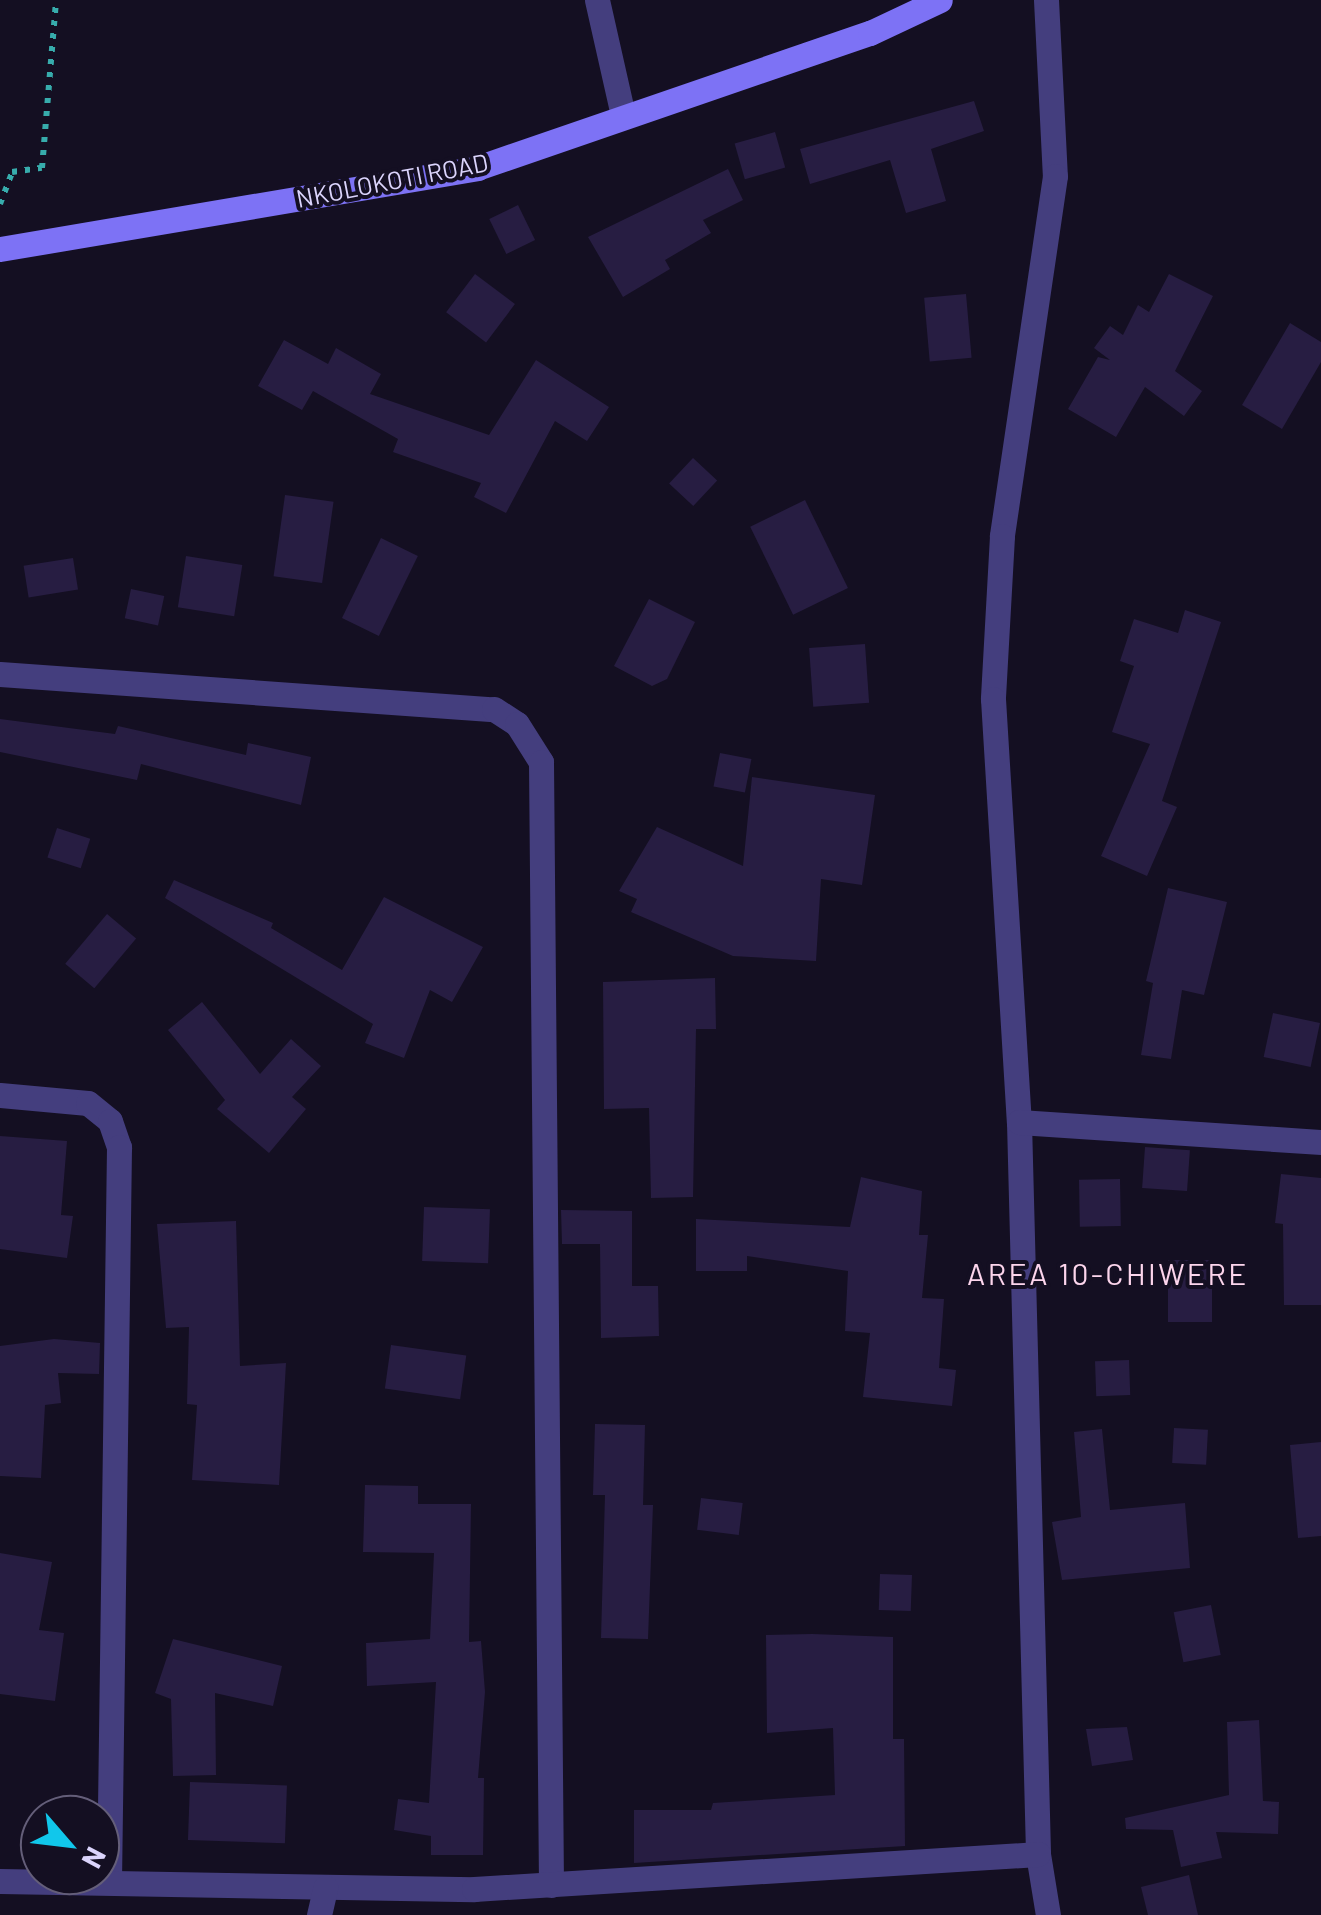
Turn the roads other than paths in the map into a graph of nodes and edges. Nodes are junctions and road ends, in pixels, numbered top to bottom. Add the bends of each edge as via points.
1 (597, 0) edge
2 (940, 0) edge
3 (1046, 0) edge
4 (623, 114) junction
5 (0, 248) edge
6 (0, 674) edge
7 (0, 1094) edge
8 (1019, 1122) junction
9 (1321, 1142) edge
10 (110, 1795) edge
11 (1038, 1854) junction
12 (120, 1882) edge
13 (551, 1884) junction
14 (326, 1888) junction
15 (318, 1915) edge
16 (1048, 1915) edge

1 - 4 street
2 - 4 main road, NKOLOKOTI ROAD via 870,33
3 - 8 street via 1055,176 1013,448 994,699
4 - 5 main road, NKOLOKOTI ROAD via 477,168
6 - 13 street via 494,710 517,724 541,762
7 - 10 street via 88,1103 110,1122 119,1147
8 - 9 street
8 - 11 street
11 - 13 street
11 - 16 street
12 - 14 street
13 - 14 street
14 - 15 street

